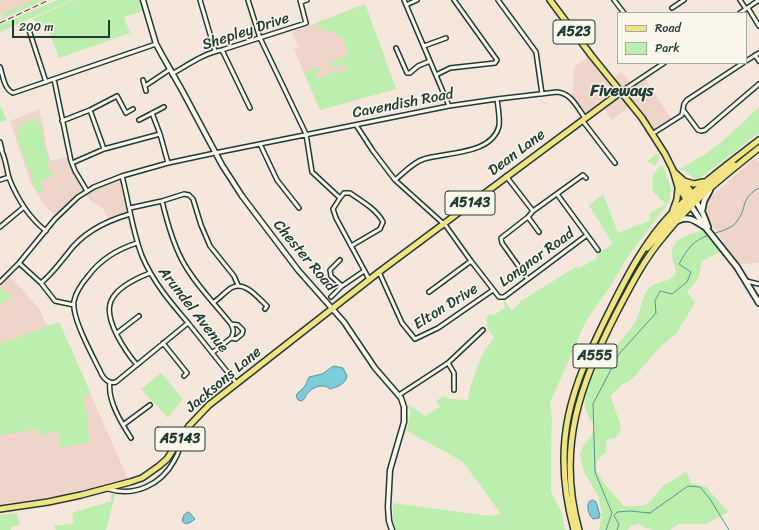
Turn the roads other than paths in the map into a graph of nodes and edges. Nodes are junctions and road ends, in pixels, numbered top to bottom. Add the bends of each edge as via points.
1 (143, 0) edge
2 (200, 0) edge
3 (248, 0) edge
4 (308, 0) edge
5 (404, 0) edge
6 (417, 0) edge
7 (454, 0) edge
8 (498, 0) edge
9 (550, 0) edge
10 (615, 0) edge
11 (684, 0) edge
12 (740, 0) edge
13 (759, 0) edge
14 (301, 1) edge
15 (406, 5) junction
16 (672, 8) dead end
17 (747, 8) junction
18 (623, 12) edge
19 (741, 12) edge
20 (759, 26) edge
21 (29, 30) dead end
22 (260, 38) junction
23 (446, 38) dead end
24 (156, 44) junction
25 (424, 46) junction
26 (396, 48) dead end
27 (222, 50) junction
28 (215, 51) junction
29 (759, 52) edge
30 (755, 55) junction
31 (747, 60) edge
32 (430, 61) junction
33 (759, 61) edge
34 (662, 64) edge
35 (741, 64) edge
36 (0, 67) edge
37 (171, 72) junction
38 (436, 76) junction
39 (54, 79) junction
40 (143, 80) dead end
41 (46, 82) junction
42 (759, 84) edge
43 (145, 86) junction
44 (146, 91) dead end
45 (622, 91) junction
46 (542, 94) junction
47 (497, 99) junction
48 (449, 106) junction
49 (164, 107) dead end
50 (250, 108) dead end
51 (133, 109) dead end
52 (90, 110) junction
53 (684, 110) junction
54 (152, 113) junction
55 (584, 119) junction
56 (139, 120) dead end
57 (62, 121) junction
58 (356, 125) junction
59 (160, 134) junction
60 (306, 134) junction
61 (652, 134) junction
62 (759, 140) edge
63 (0, 142) edge
64 (260, 144) junction
65 (0, 148) edge
66 (759, 148) edge
67 (104, 149) junction
68 (215, 153) junction
69 (3, 154) junction
70 (752, 154) junction
71 (72, 163) junction
72 (168, 163) junction
73 (615, 163) dead end
74 (674, 171) junction
75 (122, 176) junction
76 (506, 176) junction
77 (9, 177) junction
78 (586, 178) dead end
79 (0, 180) edge
80 (395, 180) junction
81 (683, 180) junction
82 (704, 182) junction
83 (678, 187) junction
84 (712, 187) junction
85 (87, 191) junction
86 (557, 194) junction
87 (340, 198) junction
88 (691, 199) junction
89 (162, 201) junction
90 (24, 207) junction
91 (130, 208) junction
92 (299, 208) dead end
93 (533, 211) junction
94 (130, 214) junction
95 (671, 214) junction
96 (703, 214) junction
97 (528, 218) junction
98 (677, 221) junction
99 (443, 223) junction
100 (0, 227) edge
101 (708, 229) junction
102 (46, 231) junction
103 (539, 232) dead end
104 (587, 235) junction
105 (137, 243) junction
106 (351, 246) junction
107 (598, 250) dead end
108 (640, 256) junction
109 (340, 260) dead end
110 (471, 261) junction
111 (19, 263) junction
112 (364, 271) junction
113 (379, 272) junction
114 (150, 273) junction
115 (527, 278) junction
116 (369, 279) junction
117 (746, 281) junction
118 (0, 282) edge
119 (41, 283) junction
120 (759, 284) edge
121 (238, 285) junction
122 (342, 286) junction
123 (493, 290) junction
124 (429, 292) dead end
125 (331, 297) dead end
126 (214, 302) junction
127 (759, 303) edge
128 (74, 305) junction
129 (268, 307) dead end
130 (332, 308) junction
131 (139, 316) dead end
132 (188, 323) junction
133 (231, 324) junction
134 (483, 330) dead end
135 (117, 333) junction
136 (231, 338) junction
137 (163, 344) junction
138 (212, 354) junction
139 (448, 363) junction
140 (137, 365) junction
141 (184, 376) dead end
142 (110, 382) junction
143 (237, 384) junction
144 (454, 390) dead end
145 (398, 395) junction
146 (150, 406) dead end
147 (123, 425) junction
148 (131, 438) dead end
149 (181, 438) junction
150 (107, 488) junction
151 (0, 509) edge
152 (392, 530) edge
153 (574, 530) edge
154 (579, 530) edge

1 - 24 street, Chester Road
2 - 28 street
3 - 22 street
4 - 14 street
5 - 15 street
6 - 15 street
7 - 38 street via 497,60 495,63 450,68
8 - 46 street via 536,52
9 - 45 main road, A523
10 - 18 street
11 - 16 street
12 - 17 street
13 - 17 street
14 - 22 street, Shepley Drive via 306,23
15 - 25 street
17 - 19 street
17 - 20 street
21 - 41 street
22 - 27 street, Shepley Drive
22 - 60 street
23 - 25 street
24 - 37 street, Chester Road
24 - 39 street
25 - 32 street
26 - 32 street via 407,73
27 - 28 street, Shepley Drive
27 - 50 street
28 - 37 street, Shepley Drive
29 - 30 street
30 - 31 street
30 - 33 street
32 - 38 street
34 - 45 street
35 - 53 street via 687,100
36 - 41 street via 6,86 14,93
37 - 43 street, Shepley Drive
37 - 68 street, Chester Road
38 - 48 street
39 - 41 street
39 - 57 street
40 - 43 street
42 - 53 street via 705,130 698,130
43 - 44 street
45 - 55 main road, Dean Lane / A5143
45 - 61 main road, A523
46 - 47 street, Cavendish Road
46 - 55 street, Cavendish Road via 566,94
47 - 48 street, Cavendish Road
47 - 80 street via 498,128 487,142 472,150 415,162
48 - 58 street, Cavendish Road
49 - 54 street
51 - 52 street via 124,114 117,96
52 - 57 street
52 - 67 street
53 - 61 street via 682,115
54 - 56 street
54 - 59 street
55 - 73 street
55 - 76 main road, Dean Lane / A5143
57 - 71 street
58 - 60 street, Cavendish Road
58 - 80 street
59 - 67 street
59 - 72 street
60 - 64 street, Cavendish Road
60 - 87 street via 312,172
61 - 74 main road, A523
62 - 82 main road, A555
63 - 69 street
64 - 68 street, Cavendish Road
64 - 92 street via 277,180
65 - 69 street
66 - 70 main road, A555
67 - 71 street
68 - 72 street, Cavendish Road
68 - 130 street, Chester Road via 267,230
69 - 77 street
70 - 84 main road, A555
70 - 88 main road via 728,168
71 - 85 street
72 - 75 street, Cavendish Road
74 - 81 main road, A523
74 - 83 main road, A523
74 - 88 main road
75 - 85 street, Cavendish Road
75 - 91 street, Arundel Avenue
76 - 93 street
76 - 99 main road, Dean Lane / A5143
77 - 79 street
77 - 90 street
78 - 86 street via 583,175
80 - 99 street
81 - 82 main road via 694,184
81 - 88 main road, A523
82 - 88 main road, A555
83 - 88 main road, A523
83 - 95 main road via 677,199
84 - 88 main road, A555
84 - 96 main road via 702,206
85 - 102 street, Cavendish Road via 62,212
86 - 93 street
86 - 104 street
87 - 106 street via 333,209
87 - 106 street via 350,193 375,212 383,222 380,229
88 - 95 main road, A555
88 - 96 main road
88 - 98 main road, A555
88 - 101 main road
88 - 108 main road
89 - 91 street
89 - 121 street via 184,194 193,199 210,246
89 - 126 street via 169,230 182,261
90 - 100 street
90 - 102 street via 35,222
91 - 94 street, Arundel Avenue
93 - 97 street
94 - 105 street, Arundel Avenue
94 - 119 street via 104,223 85,235
95 - 108 main road, A555
96 - 101 main road
97 - 103 street
97 - 115 street via 501,238
98 - 101 main road via 690,218
98 - 154 main road, A555 via 652,252 629,288 584,384 575,417 571,454 571,491
99 - 110 street
99 - 113 main road, Dean Lane / A5143
101 - 117 main road
102 - 111 street, Cavendish Road
104 - 107 street
104 - 115 street, Longnor Road
105 - 114 street, Arundel Avenue
105 - 128 street via 116,251 100,263 81,285
106 - 112 street
108 - 153 main road, A555 via 623,284 593,346 569,409 565,432 564,473 565,492
109 - 122 street via 330,270 331,276
110 - 123 street
110 - 124 street
111 - 118 street, Cavendish Road
111 - 119 street
112 - 116 street
112 - 122 street
113 - 116 main road, Dean Lane / A5143
113 - 123 street, Elton Drive via 402,323 415,339 438,328
114 - 132 street, Arundel Avenue
114 - 135 street via 127,285 110,302 110,316
115 - 123 street, Longnor Road via 504,297 499,297
116 - 130 main road, Dean Lane / A5143
117 - 120 street
117 - 127 main road
119 - 128 street via 55,301
121 - 126 street
121 - 129 street via 247,288
122 - 125 street
126 - 133 street
128 - 142 street via 77,321 99,369 104,379
130 - 143 main road, Jacksons Lane / A5143
130 - 145 street, Chester Road via 375,368
131 - 135 street
132 - 137 street
132 - 138 street, Arundel Avenue
133 - 136 street via 234,333
133 - 136 street via 238,325 243,332 236,339
134 - 139 street
135 - 140 street
136 - 138 street
137 - 140 street
137 - 141 street via 187,373
138 - 143 street, Arundel Avenue
139 - 144 street via 454,373
139 - 145 street
140 - 142 street via 116,382
142 - 147 street via 108,390
143 - 149 main road, Jacksons Lane / A5143 via 198,416
145 - 152 street, Chester Road via 404,408 404,415 390,470 388,510
146 - 147 street
147 - 148 street
149 - 150 main road, Jacksons Lane / A5143 via 167,459 151,472 130,482
149 - 150 street via 181,446 173,462 157,481 146,487 124,492
150 - 151 main road, Jacksons Lane / A5143 via 48,502

